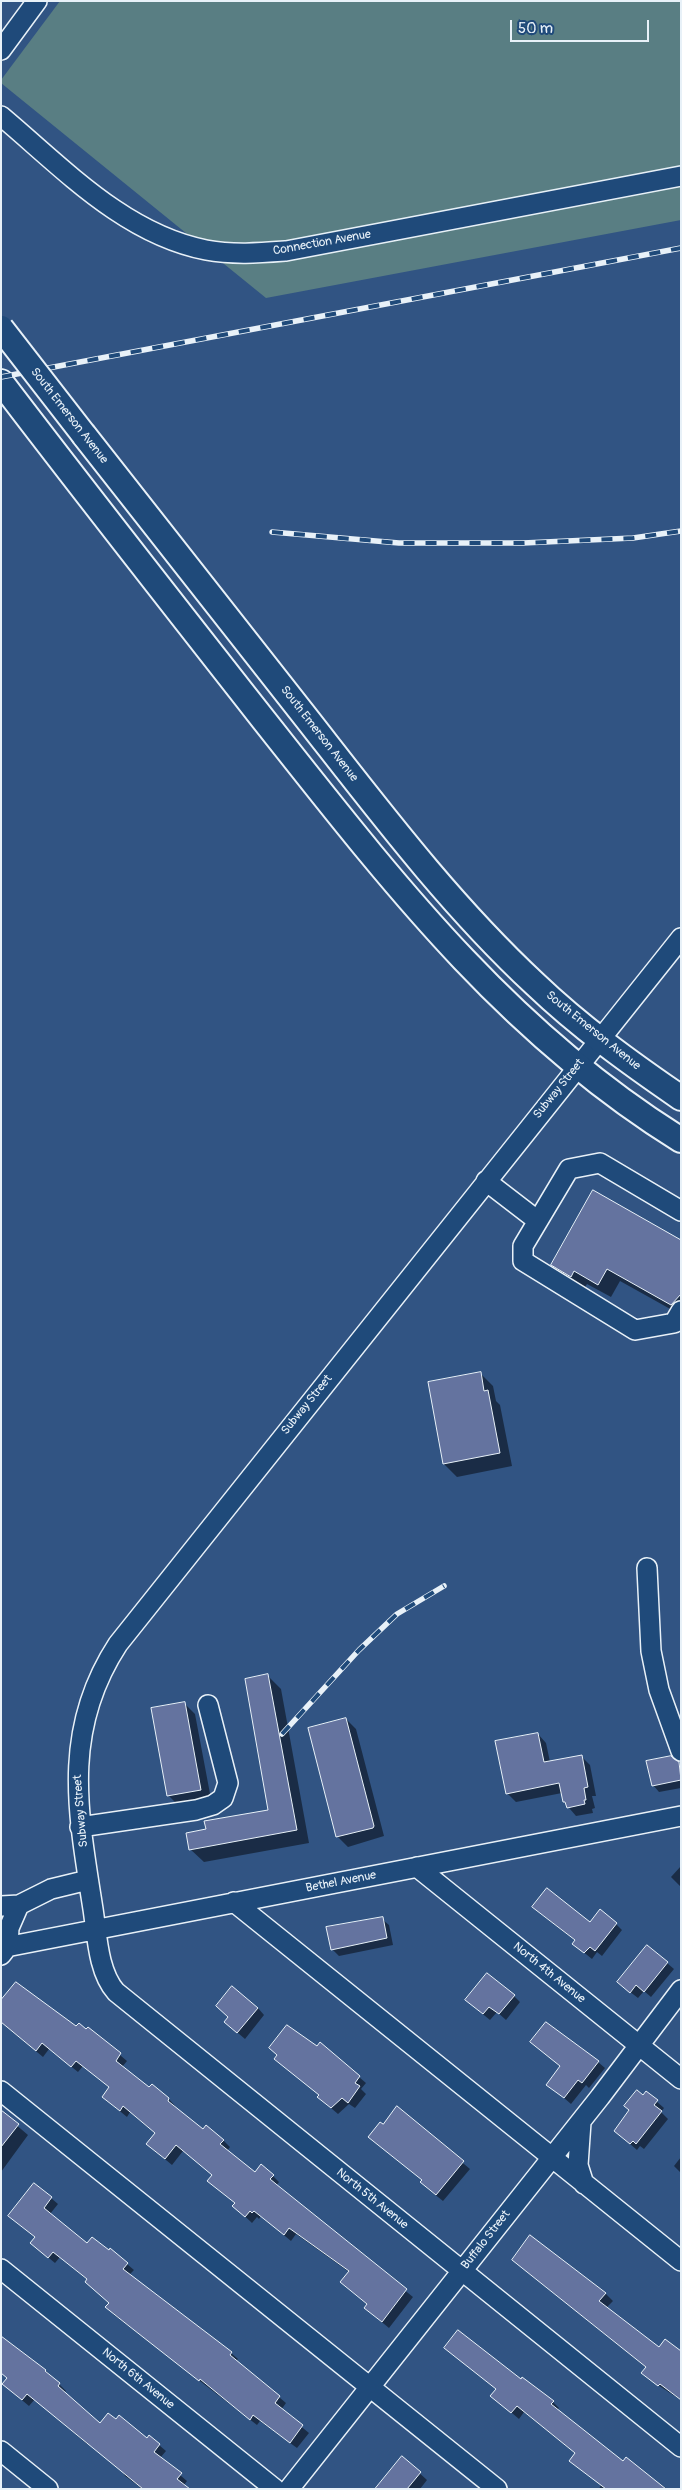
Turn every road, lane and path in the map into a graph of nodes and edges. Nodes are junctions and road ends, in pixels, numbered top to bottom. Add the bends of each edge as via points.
1 (37, 1) edge
2 (1, 50) edge
3 (1, 116) edge
4 (681, 176) edge
5 (1, 328) edge
6 (1, 382) edge
7 (681, 938) edge
8 (599, 1039) junction
9 (578, 1065) junction
10 (681, 1098) edge
11 (681, 1140) edge
12 (486, 1181) junction
13 (681, 1211) edge
14 (538, 1220) junction
15 (681, 1311) edge
16 (647, 1568) dead end
17 (208, 1705) dead end
18 (681, 1751) edge
19 (681, 1816) edge
20 (80, 1827) junction
21 (417, 1867) junction
22 (88, 1880) junction
23 (234, 1902) junction
24 (10, 1905) edge
25 (96, 1929) junction
26 (4, 1949) edge
27 (681, 1990) edge
28 (638, 2045) junction
29 (681, 2079) edge
30 (1, 2091) edge
31 (581, 2122) junction
32 (552, 2158) junction
33 (584, 2184) junction
34 (681, 2261) edge
35 (1, 2269) edge
36 (462, 2271) junction
37 (370, 2387) junction
38 (681, 2447) edge
39 (1, 2451) edge
40 (48, 2489) edge
41 (275, 2489) edge
42 (289, 2489) edge
43 (497, 2489) edge

1 - 2 street
3 - 4 street, Connection Avenue via 106,204 134,222 190,246 238,253 286,251
5 - 8 main road, South Emerson Avenue, bridge via 372,802 454,901 535,984
6 - 9 main road via 414,908 494,993
7 - 8 street, Subway Street
8 - 9 street, Subway Street
8 - 10 main road, South Emerson Avenue
9 - 11 main road via 618,1098
9 - 12 street, Subway Street
12 - 14 street
12 - 20 street, Subway Street via 109,1658 84,1716 79,1741 77,1785
13 - 14 street via 600,1163 569,1169
14 - 15 street via 523,1246 523,1261 635,1330 674,1323
16 - 18 street via 651,1650 659,1690
17 - 20 street via 228,1783 223,1798 196,1810
19 - 21 street, Bethel Avenue
20 - 22 street, Subway Street
21 - 23 street, Bethel Avenue
21 - 28 street, North 4th Avenue
22 - 24 street via 51,1889
22 - 25 street, Subway Street
23 - 25 street, Bethel Avenue
23 - 32 street
24 - 26 street
25 - 26 street, Bethel Avenue
25 - 36 street, North 5th Avenue via 105,1974 116,1992
27 - 28 street, Buffalo Street
28 - 29 street, North 4th Avenue
28 - 31 street, Buffalo Street
30 - 37 street
31 - 32 street, Buffalo Street
31 - 33 street via 578,2165
32 - 33 street
32 - 36 street, Buffalo Street
33 - 34 street
35 - 41 street, North 6th Avenue
36 - 37 street, Buffalo Street
36 - 38 street, North 5th Avenue
37 - 42 street, Buffalo Street
37 - 43 street
39 - 40 street

